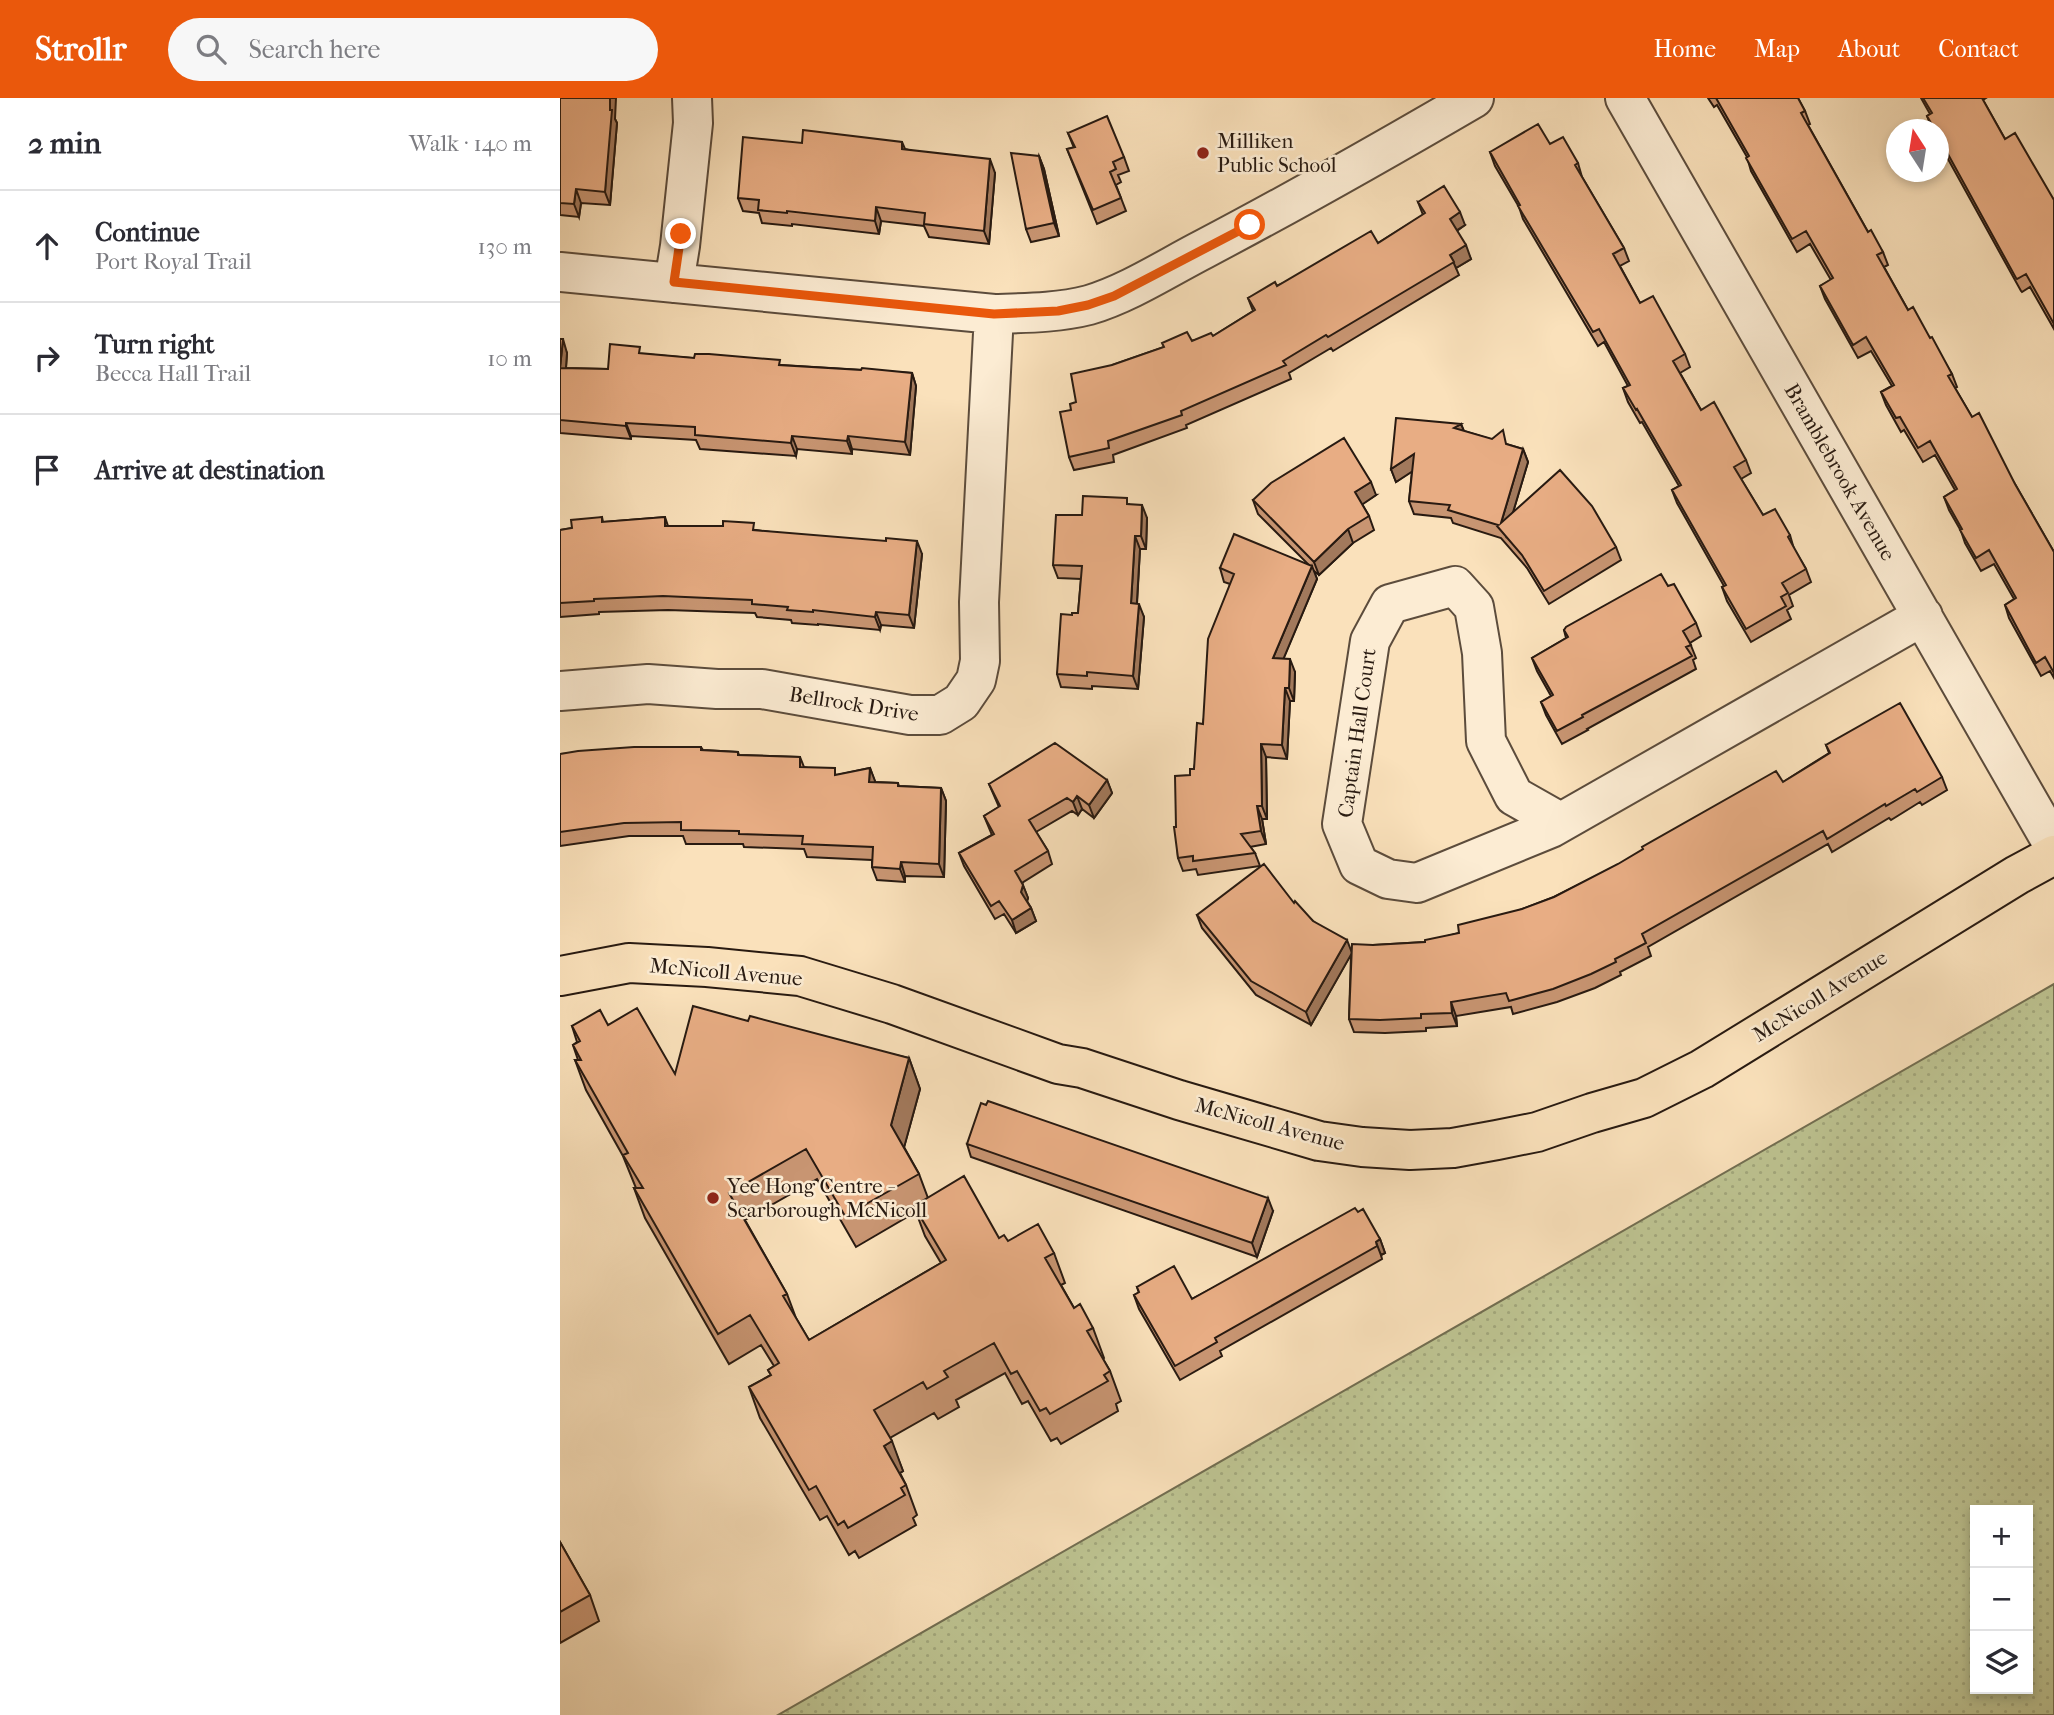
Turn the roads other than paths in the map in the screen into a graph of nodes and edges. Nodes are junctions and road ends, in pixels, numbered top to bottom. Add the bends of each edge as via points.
1 (692, 98) edge
2 (1474, 98) edge
3 (1625, 98) edge
4 (560, 272) edge
5 (674, 282) junction
6 (994, 314) junction
7 (1923, 617) junction
8 (560, 691) edge
9 (1560, 822) junction
10 (2054, 846) edge
11 (2054, 855) edge
12 (560, 976) edge

1 - 5 street
2 - 6 street via 1114,296 1058,311
3 - 7 street, Bramblebrook Avenue
4 - 5 street
5 - 6 street
6 - 8 street, Bellrock Drive via 980,661 976,680 961,702 940,715 910,715 762,689 648,684
7 - 9 street, Captain Hall Court
7 - 10 street, Bramblebrook Avenue
9 - 9 street, Captain Hall Court via 1514,796 1486,741 1482,653 1474,607 1455,586 1390,604 1370,641 1342,824 1359,865 1388,879 1417,883
11 - 12 main road, McNicoll Avenue via 1702,1069 1644,1098 1537,1132 1453,1148 1410,1150 1320,1142 1058,1064 800,976 629,963

